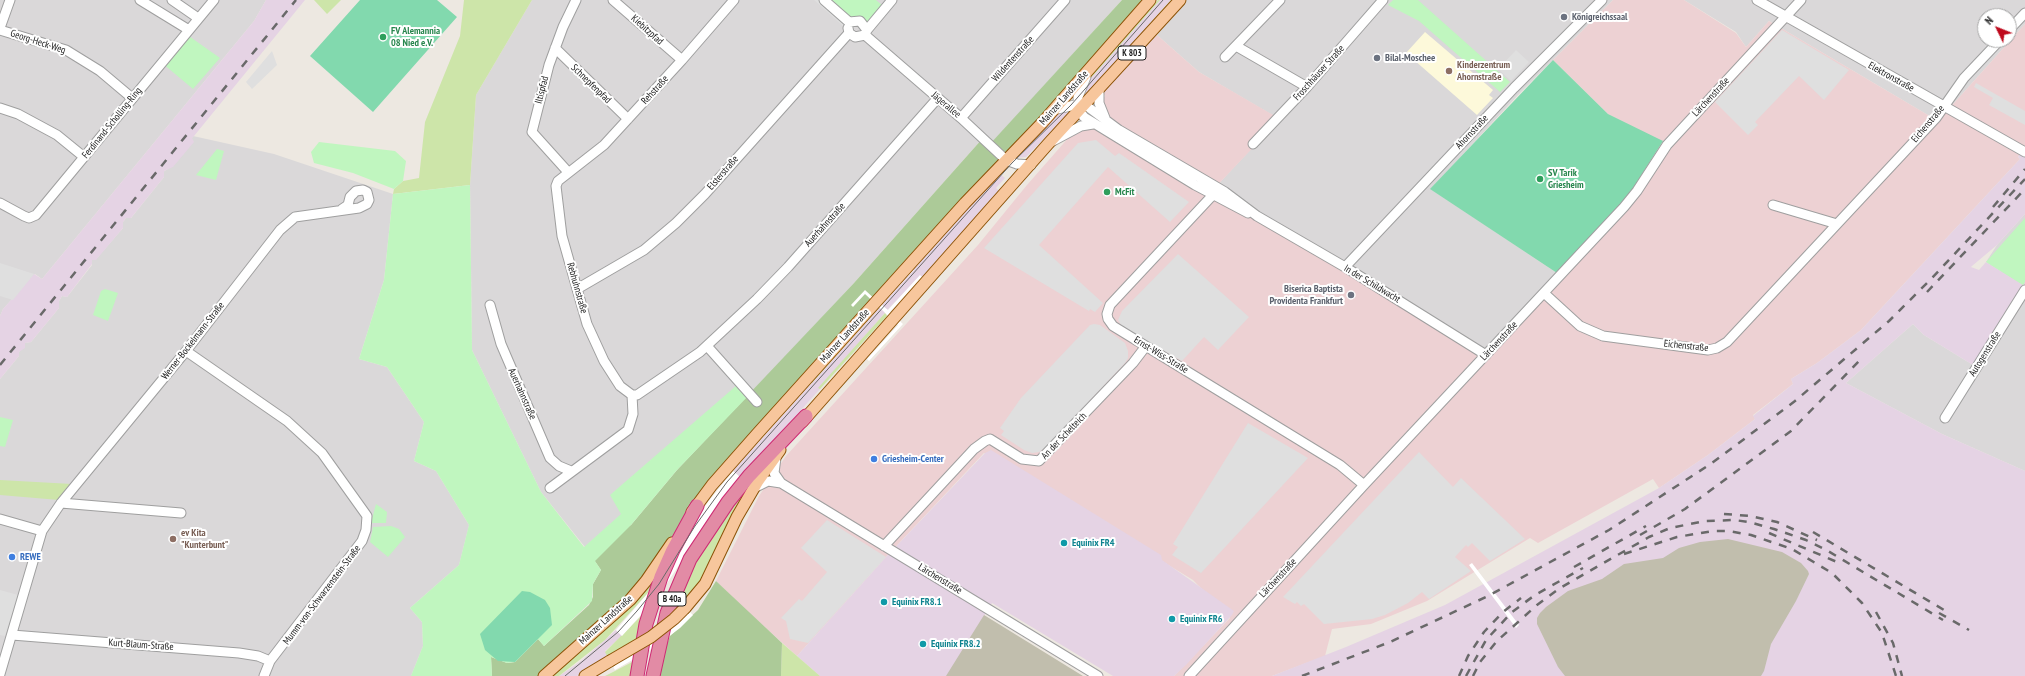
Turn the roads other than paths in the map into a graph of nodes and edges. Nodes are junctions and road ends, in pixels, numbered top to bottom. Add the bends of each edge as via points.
1 (10, 0) edge
2 (140, 0) edge
3 (172, 0) edge
4 (214, 0) edge
5 (576, 0) edge
6 (613, 0) edge
7 (733, 0) edge
8 (824, 0) edge
9 (892, 0) edge
10 (1065, 0) edge
11 (1150, 0) edge
12 (1180, 0) edge
13 (1280, 0) edge
14 (1383, 0) edge
15 (1602, 0) edge
16 (1757, 0) edge
17 (1801, 0) edge
18 (2025, 13) edge
19 (1786, 17) junction
20 (198, 18) junction
21 (849, 22) junction
22 (2017, 22) edge
23 (0, 29) edge
24 (189, 30) junction
25 (866, 32) junction
26 (849, 33) junction
27 (1236, 46) junction
28 (555, 48) junction
29 (1992, 48) edge
30 (1225, 57) dead end
31 (682, 60) junction
32 (1092, 65) junction
33 (1307, 87) junction
34 (1099, 89) junction
35 (132, 98) junction
36 (937, 99) junction
37 (1944, 106) junction
38 (1080, 107) junction
39 (0, 108) edge
40 (1054, 110) junction
41 (961, 118) junction
42 (628, 120) junction
43 (1107, 121) junction
44 (1093, 124) junction
45 (1048, 144) junction
46 (1253, 144) dead end
47 (2025, 152) edge
48 (84, 157) junction
49 (1006, 160) junction
50 (1031, 165) junction
51 (568, 172) junction
52 (1209, 183) junction
53 (1196, 186) junction
54 (1213, 195) junction
55 (0, 203) edge
56 (1205, 203) junction
57 (1773, 205) dead end
58 (342, 210) dead end
59 (1256, 216) junction
60 (1837, 224) junction
61 (1344, 267) junction
62 (577, 289) junction
63 (2025, 290) edge
64 (1544, 293) junction
65 (490, 305) dead end
66 (707, 346) junction
67 (1146, 346) junction
68 (186, 351) junction
69 (1486, 355) junction
70 (632, 395) junction
71 (758, 402) dead end
72 (806, 416) junction
73 (1944, 418) dead end
74 (782, 448) junction
75 (571, 471) junction
76 (781, 483) junction
77 (1364, 485) junction
78 (550, 488) dead end
79 (753, 489) junction
80 (61, 503) junction
81 (696, 506) junction
82 (181, 514) dead end
83 (0, 519) edge
84 (42, 531) junction
85 (884, 546) junction
86 (12, 635) junction
87 (270, 662) junction
88 (0, 674) edge
89 (264, 676) edge
90 (544, 676) edge
91 (584, 676) edge
92 (637, 676) edge
93 (653, 676) edge
94 (1098, 676) edge
95 (1190, 676) edge

1 - 23 street
2 - 24 street
3 - 20 street
4 - 20 street, Ferdinand-Scholling-Ring
5 - 28 street, Iltispfad
6 - 31 street, Kiebitzpfad
7 - 31 street, Rehstraße
8 - 21 street, Jägerallee
9 - 25 street
10 - 41 street, Wildentenstraße
11 - 32 main road, Mainzer Landstraße / K 803
12 - 34 main road, Mainzer Landstraße / K 803
13 - 27 street
14 - 33 street, Froschhäuser Straße
15 - 61 street, Ahornstraße via 1514,88
16 - 19 street, Elektronstraße
17 - 19 street, Lärchenstraße
18 - 22 street
19 - 37 street, Elektronstraße
19 - 64 street, Lärchenstraße via 1674,137 1624,207
20 - 24 street, Ferdinand-Scholling-Ring
21 - 25 street, Jägerallee via 860,21
21 - 26 street
23 - 35 street, Georg-Heck-Weg via 66,50 100,71
24 - 35 street, Ferdinand-Scholling-Ring
25 - 26 street via 855,38
25 - 36 street, Jägerallee
26 - 62 street, Elsterstraße via 676,223 644,250
27 - 30 street
27 - 33 street
28 - 42 street, Schnepfenpfad
28 - 51 street, Iltispfad via 532,132
29 - 37 street, Eichenstraße via 1964,78
31 - 42 street, Rehstraße
32 - 38 street via 1079,91
32 - 40 main road, Mainzer Landstraße / K 803
33 - 46 street, Froschhäuser Straße
34 - 38 main road, Mainzer Landstraße / K 803
34 - 43 street via 1099,103
35 - 48 street, Ferdinand-Scholling-Ring
36 - 41 street, Jägerallee
36 - 66 street, Auerhahnstraße via 788,267
37 - 47 street, Elektronstraße
37 - 60 street, Eichenstraße via 1936,118
38 - 40 street via 1063,106
38 - 43 street, In der Schildwacht
38 - 44 street, In der Schildwacht
38 - 45 main road, Mainzer Landstraße
39 - 48 street via 18,114 56,135
40 - 49 main road, Mainzer Landstraße
41 - 49 street, Jägerallee
42 - 51 street, Rehstraße via 604,145
43 - 52 street, In der Schildwacht
44 - 45 street via 1081,126
44 - 53 street, In der Schildwacht
45 - 50 main road, Mainzer Landstraße
48 - 55 street, Ferdinand-Scholling-Ring via 36,215 29,218
49 - 50 street, Jägerallee
49 - 81 main road, Mainzer Landstraße via 752,439
50 - 72 main road, Mainzer Landstraße
51 - 62 street, Rebhuhnstraße via 560,178 556,186 562,236
52 - 54 street
52 - 59 street, In der Schildwacht
53 - 54 street, In der Schildwacht
53 - 56 street via 1203,194
54 - 56 street, Ernst-Wiss-Straße
54 - 59 street, In der Schildwacht
56 - 67 street, Ernst-Wiss-Straße via 1108,310 1108,319 1114,326
57 - 60 street
58 - 68 street, Werner-Bockelmann-Straße via 295,217 284,225
59 - 61 street, In der Schildwacht
60 - 64 street, Eichenstraße via 1727,342 1717,348 1708,350 1603,336 1580,326
61 - 69 street, In der Schildwacht
62 - 70 street, Rebhuhnstraße via 587,324 604,361 620,386
63 - 73 street, Autogenstraße
64 - 69 street, Lärchenstraße
65 - 75 street, Auerhahnstraße via 510,368 550,458
66 - 70 street, Auerhahnstraße via 665,377 637,395
66 - 71 street
67 - 77 street, Ernst-Wiss-Straße via 1340,465
67 - 85 street, An der Schelteich via 1133,363 1039,461 1022,459 990,439 985,441 974,449
68 - 80 street, Werner-Bockelmann-Straße
68 - 87 street, Mumm-von-Schwarzenstein-Straße via 287,421 318,449 367,516 362,541
69 - 77 street, Lärchenstraße
70 - 75 street via 634,414 628,430
72 - 74 main road, Mainzer Landstraße
72 - 93 highway, B 40a via 736,492 709,528 690,560 667,613
74 - 76 street via 774,466 774,473
74 - 79 main road, Mainzer Landstraße
75 - 78 street
76 - 79 street via 768,482
76 - 85 street, Lärchenstraße
77 - 95 street, Lärchenstraße
79 - 91 main road, Mainzer Landstraße, bridge via 705,584 685,608 651,637
80 - 82 street
80 - 84 street, Werner-Bockelmann-Straße
81 - 90 main road, Mainzer Landstraße via 659,563 630,600
81 - 92 highway, B 40a via 661,578 646,624
83 - 84 street
84 - 86 street, Werner-Bockelmann-Straße
85 - 94 street, Lärchenstraße
86 - 87 street, Kurt-Blaum-Straße via 239,653 258,656
86 - 88 street, Werner-Bockelmann-Straße
87 - 89 street, Mumm-von-Schwarzenstein-Straße

